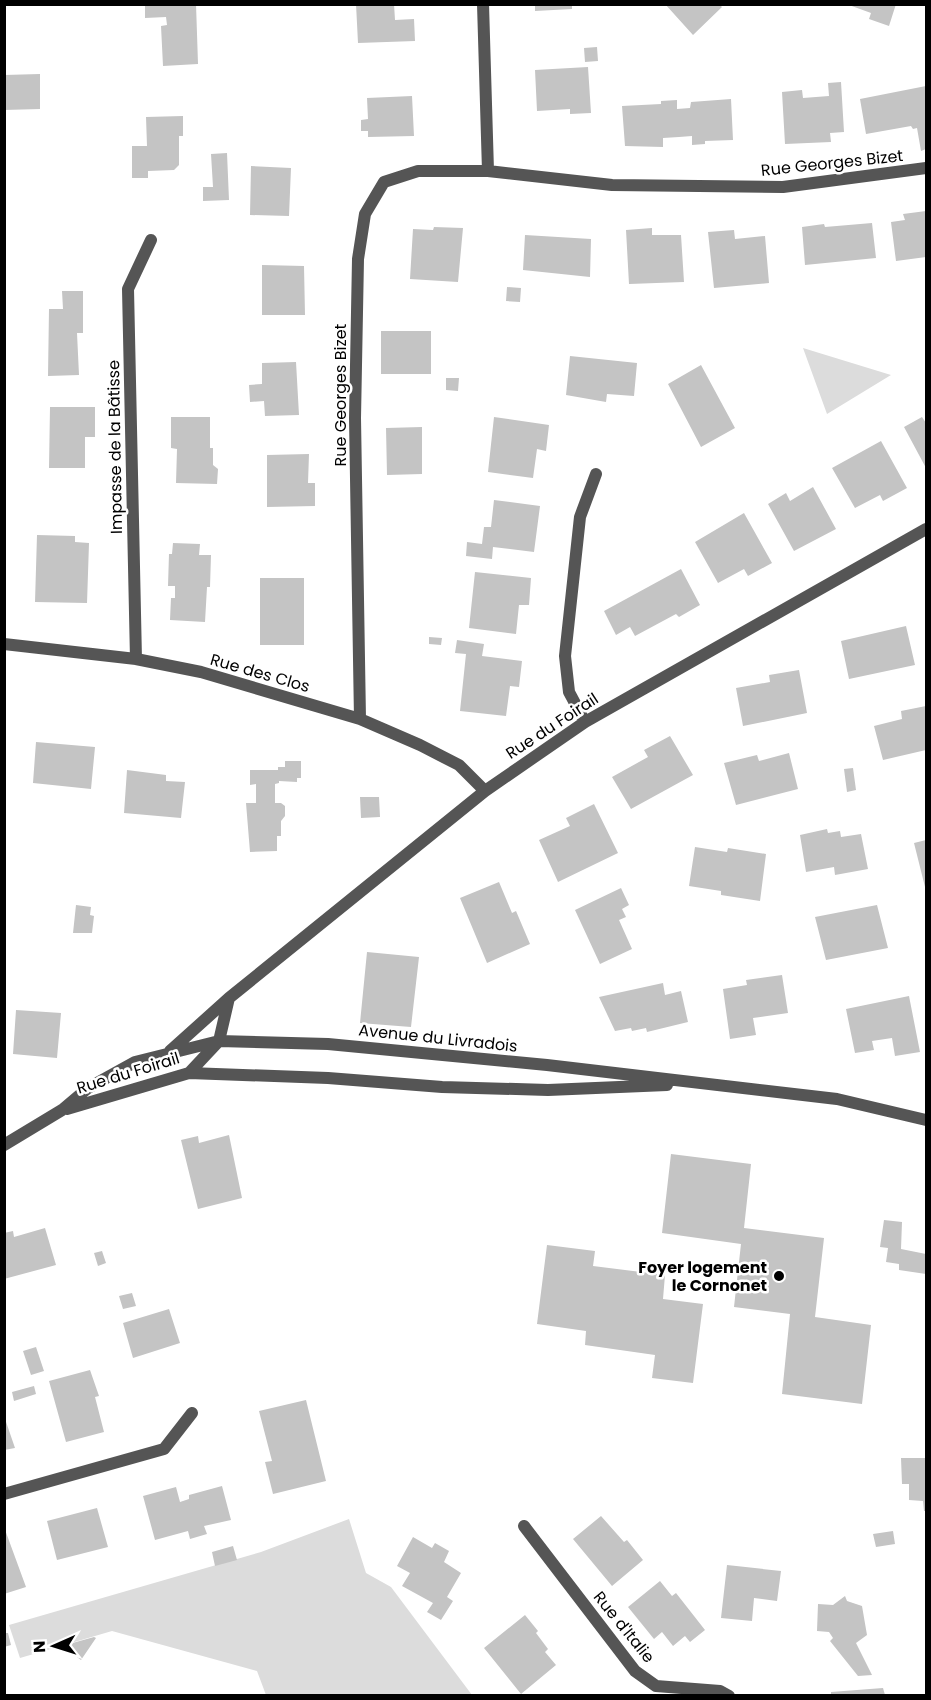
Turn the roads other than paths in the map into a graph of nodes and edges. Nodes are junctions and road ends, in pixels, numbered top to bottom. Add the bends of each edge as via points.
1 (483, 4) edge
2 (927, 168) edge
3 (488, 171) junction
4 (151, 240) dead end
5 (596, 474) dead end
6 (927, 529) edge
7 (4, 644) edge
8 (136, 659) junction
9 (360, 719) junction
10 (585, 722) junction
11 (485, 791) junction
12 (229, 998) junction
13 (219, 1041) junction
14 (167, 1053) junction
15 (189, 1073) junction
16 (706, 1083) junction
17 (63, 1110) junction
18 (927, 1120) edge
19 (4, 1146) edge
20 (192, 1413) dead end
21 (4, 1494) edge
22 (524, 1526) dead end
23 (729, 1695) edge

1 - 3 street
2 - 3 street, Rue Georges Bizet via 783,187 612,185
3 - 9 street, Rue Georges Bizet via 418,171 384,182 365,214 358,259 355,418
4 - 8 street, Impasse de la Bâtisse via 128,289
5 - 10 street via 580,517 565,656 569,692
6 - 10 street, Rue du Foirail
7 - 8 street, Rue des Clos
8 - 9 street, Rue des Clos via 201,672
9 - 11 street, Rue des Clos via 459,765
10 - 11 street, Rue du Foirail
11 - 12 street, Rue du Foirail
12 - 13 street
12 - 14 street, Rue du Foirail
13 - 14 street, Avenue du Livradois
13 - 15 street, Rue du Foirail
13 - 16 street, Avenue du Livradois via 328,1044
14 - 17 street, Rue du Foirail via 135,1062 88,1088
15 - 16 street, Avenue du Livradois via 548,1090
15 - 17 street, Rue du Foirail
16 - 18 street, Avenue du Livradois via 837,1099
17 - 19 street, Rue du Foirail
20 - 21 street via 164,1449
22 - 23 street, Rue d'Italie via 635,1671 656,1686

